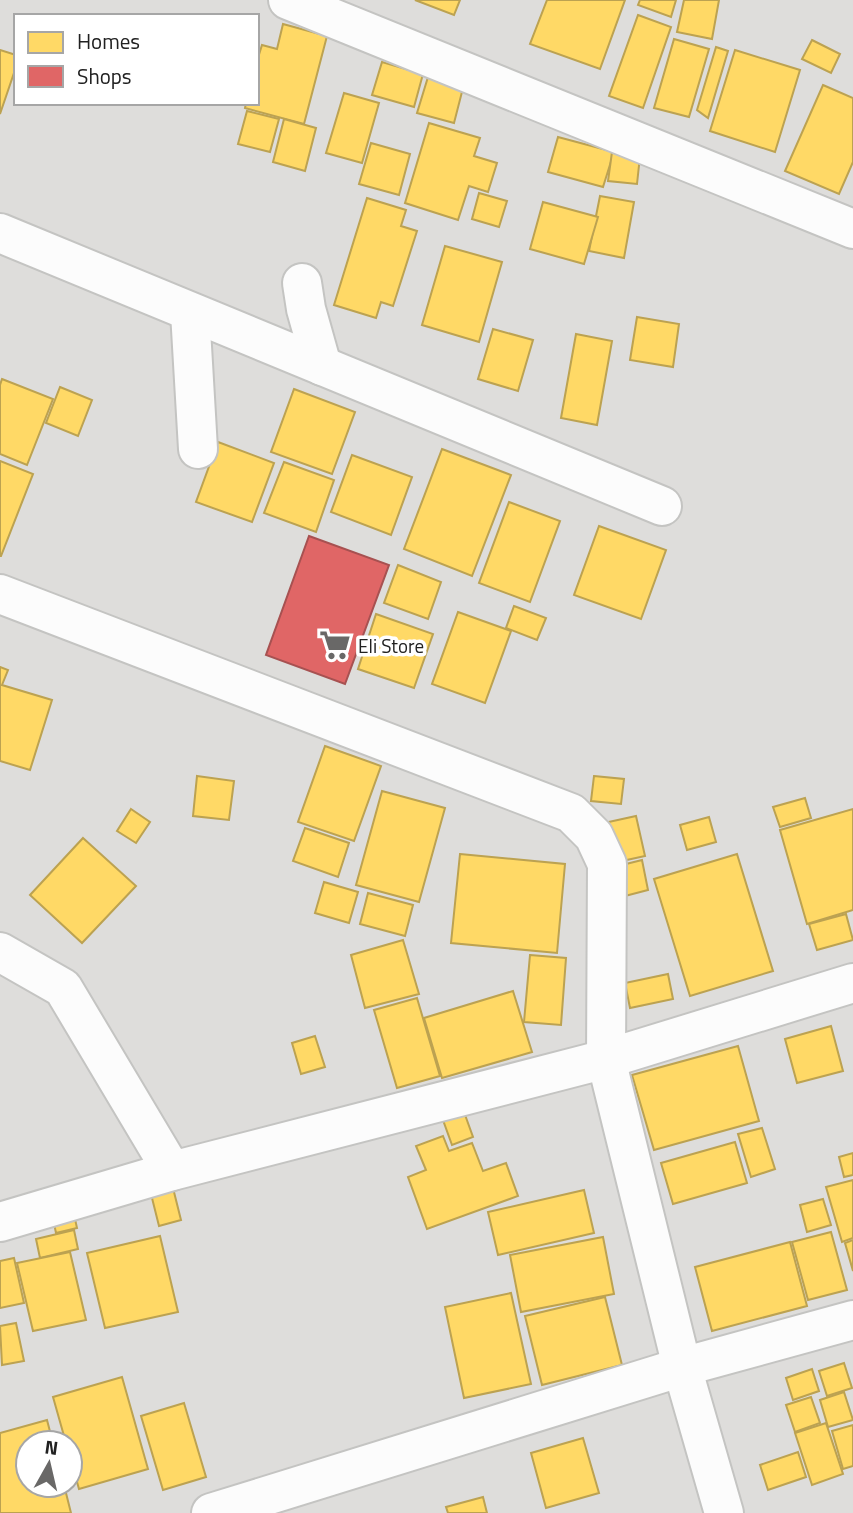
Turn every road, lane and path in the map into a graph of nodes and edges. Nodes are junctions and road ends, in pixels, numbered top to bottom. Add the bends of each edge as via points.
1 (288, 0) edge
2 (853, 229) edge
3 (0, 233) edge
4 (302, 283) dead end
5 (190, 312) junction
6 (322, 366) junction
7 (198, 449) dead end
8 (662, 506) dead end
9 (0, 594) edge
10 (0, 952) edge
11 (853, 983) edge
12 (606, 1059) junction
13 (172, 1171) junction
14 (0, 1222) edge
15 (853, 1320) edge
16 (682, 1367) junction
17 (211, 1513) edge
18 (724, 1513) edge

1 - 2 street
3 - 5 street
4 - 6 street
5 - 6 street
5 - 7 street
6 - 8 street
9 - 12 street via 571,813 594,836 607,864
10 - 13 street via 63,988
11 - 12 street
12 - 13 street
12 - 16 street
13 - 14 street
15 - 16 street
16 - 17 street
16 - 18 street

